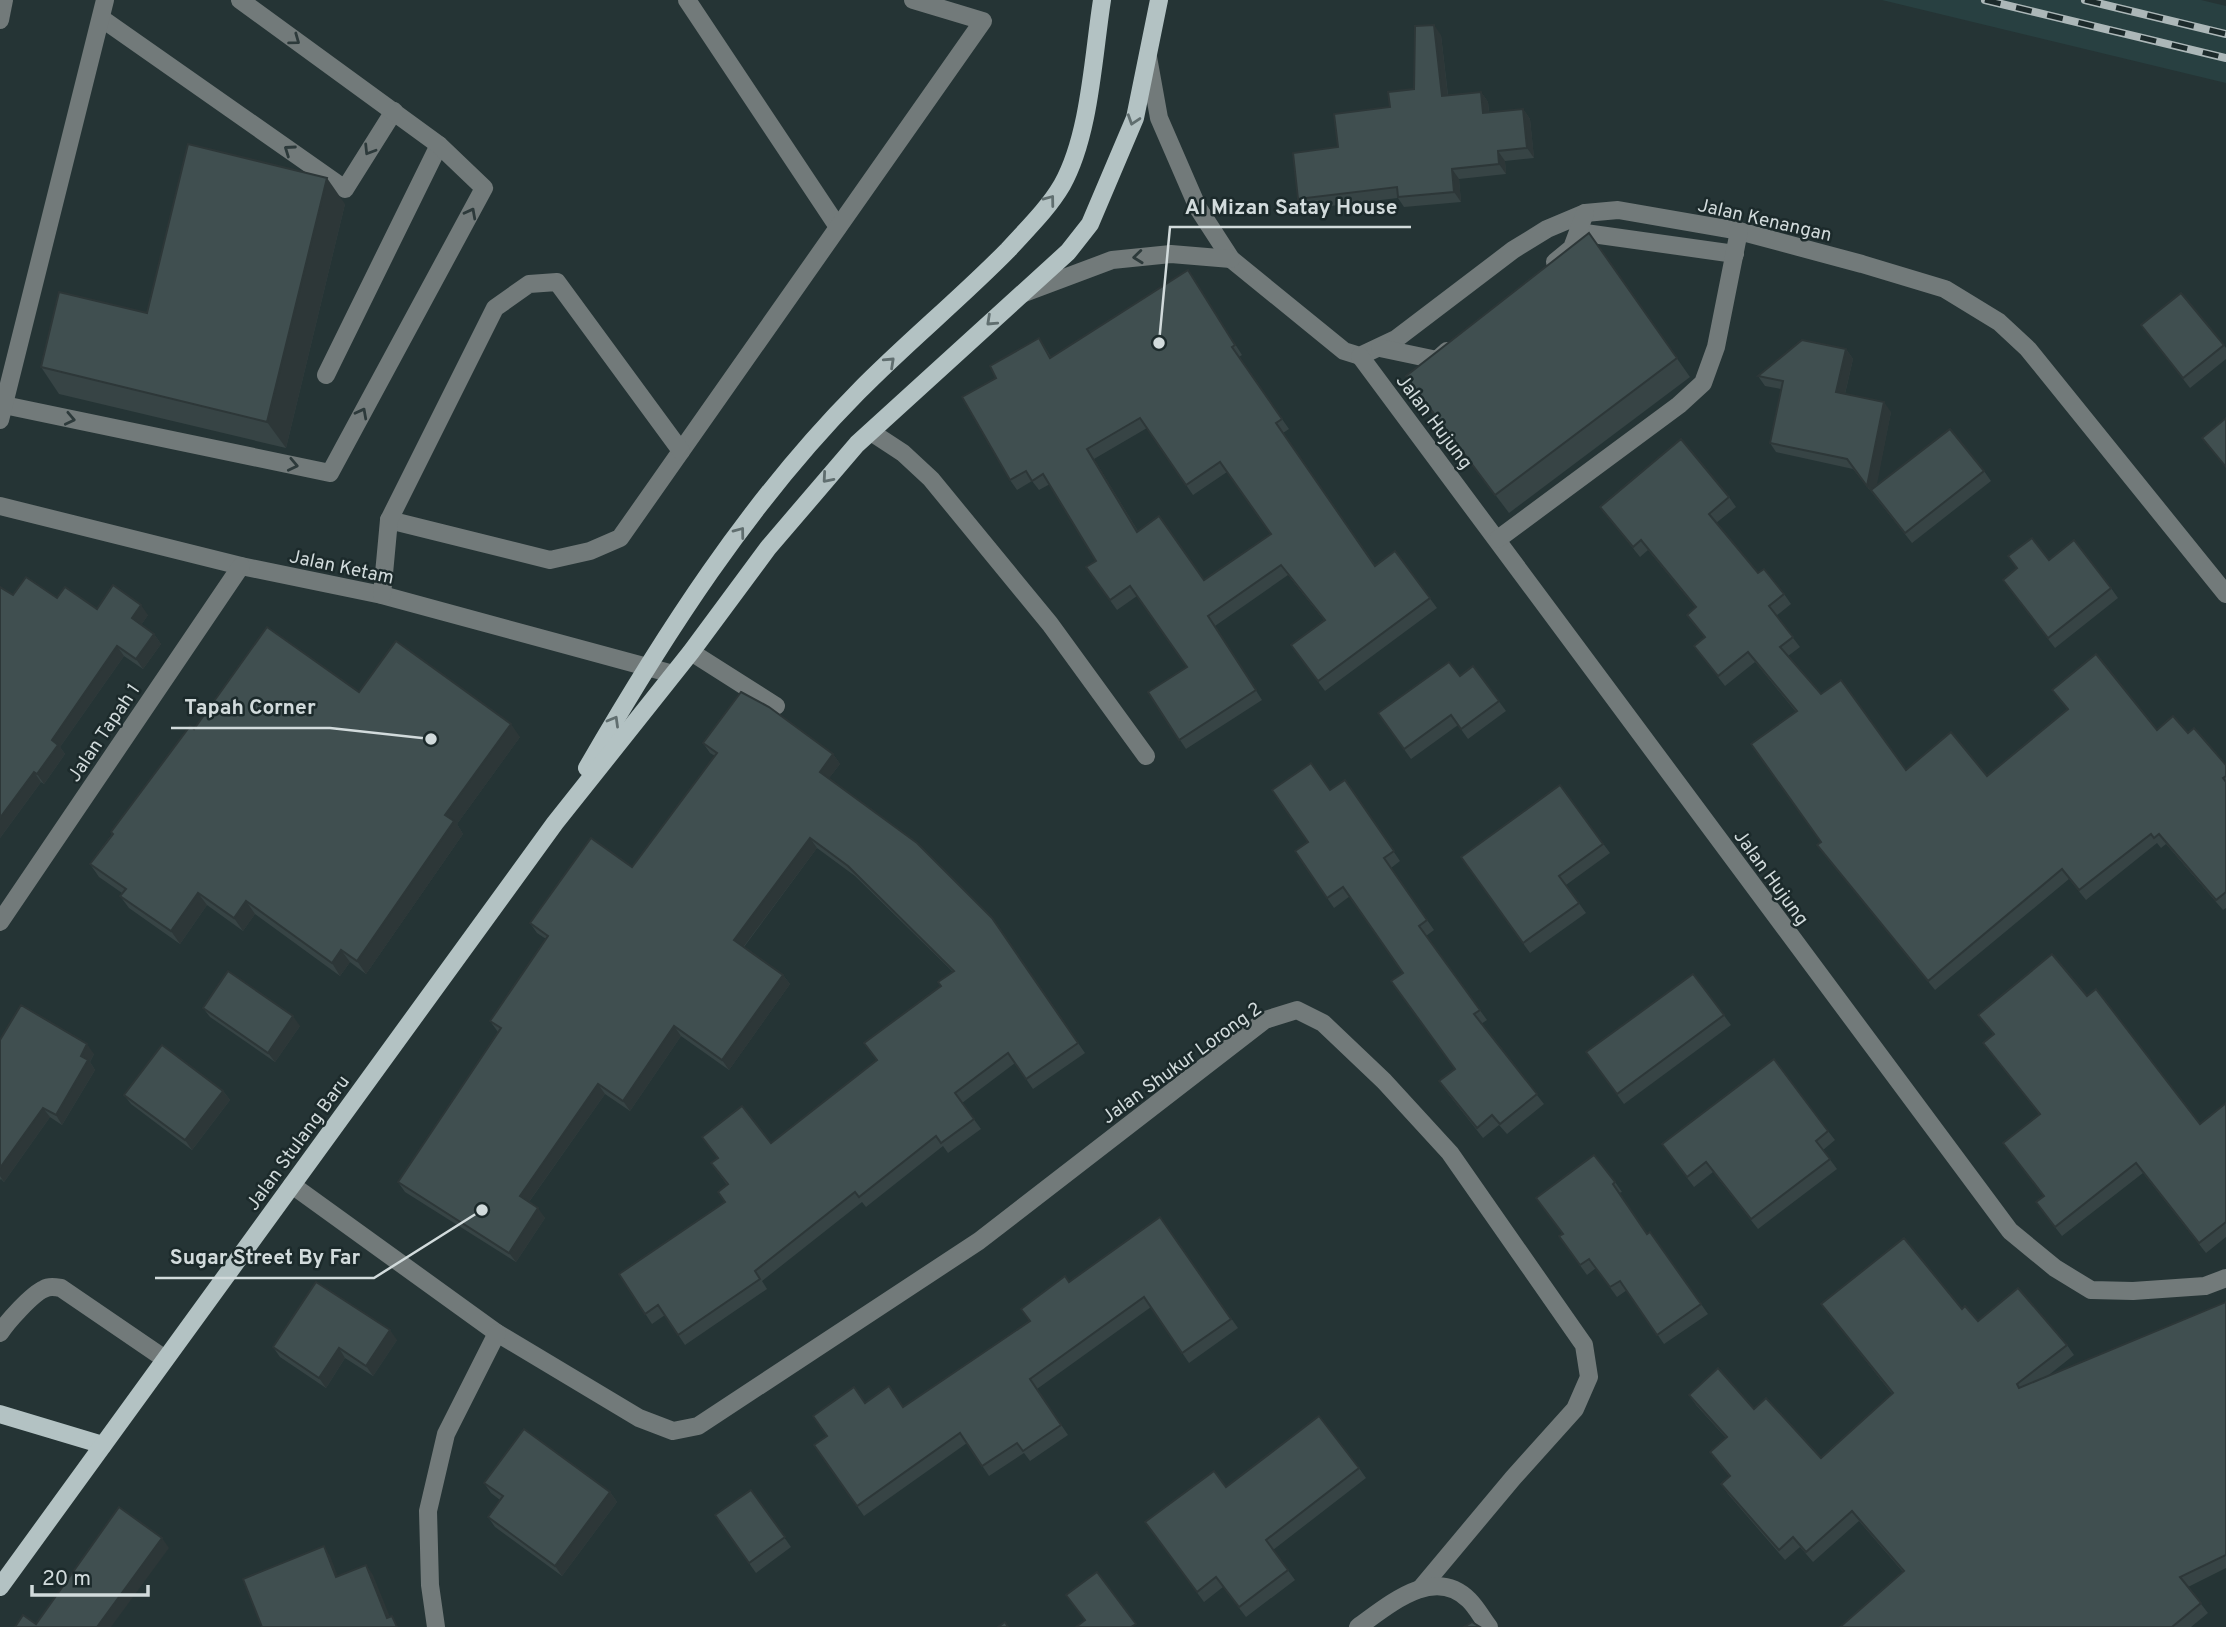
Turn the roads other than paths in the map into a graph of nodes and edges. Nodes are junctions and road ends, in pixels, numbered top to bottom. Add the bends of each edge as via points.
1 (4, 0) edge
2 (106, 0) edge
3 (240, 0) edge
4 (687, 0) edge
5 (913, 0) edge
6 (1102, 0) edge
7 (1159, 2) edge
8 (101, 18) junction
9 (0, 20) edge
10 (1148, 53) junction
11 (394, 111) junction
12 (439, 145) junction
13 (1585, 213) junction
14 (838, 227) junction
15 (1739, 231) junction
16 (1578, 232) junction
17 (1735, 254) junction
18 (1231, 259) junction
19 (1541, 274) edge
20 (1020, 295) junction
21 (1457, 343) edge
22 (1380, 348) junction
23 (1360, 356) junction
24 (326, 375) dead end
25 (2, 413) edge
26 (871, 432) junction
27 (681, 451) junction
28 (0, 506) edge
29 (389, 520) junction
30 (1497, 539) junction
31 (241, 566) junction
32 (2226, 594) edge
33 (382, 595) junction
34 (691, 652) junction
35 (646, 667) junction
36 (673, 674) junction
37 (776, 706) dead end
38 (1146, 756) dead end
39 (555, 823) junction
40 (0, 922) edge
41 (292, 1185) junction
42 (2226, 1278) edge
43 (498, 1333) junction
44 (0, 1334) edge
45 (165, 1360) junction
46 (0, 1414) edge
47 (103, 1445) junction
48 (0, 1587) edge
49 (1421, 1588) junction
50 (436, 1627) edge
51 (1358, 1627) edge
52 (1489, 1627) edge

1 - 9 street
2 - 8 street
3 -> 11 street
4 - 14 street
5 - 14 street via 983,21
35 -> 6 main road via 780,479 857,392 1031,225 1062,185 1083,133
7 - 10 main road
11 -> 8 street via 345,189
8 - 25 street
10 - 18 street via 1159,118 1198,208
10 -> 20 main road via 1135,118 1090,224 1068,252
11 - 12 street
12 - 24 street
25 -> 12 street via 330,473 484,188
13 - 15 street, Jalan Kenangan via 1618,211
13 - 16 street
13 - 22 street, Jalan Kenangan via 1513,250
14 - 27 street
15 - 17 street
15 - 32 street, Jalan Kenangan via 1945,289 1999,322 2028,349
16 - 17 street
16 - 19 street via 1572,247
17 - 30 street via 1716,347 1703,383
18 -> 20 street via 1171,254 1112,260
18 - 23 street via 1344,351
20 -> 26 main road
21 - 22 street via 1437,360
22 - 23 street, Jalan Kenangan
23 - 30 street, Jalan Hujung
26 -> 34 main road via 768,548
26 - 38 street via 903,453 949,500 1050,624
27 - 29 street via 620,538 590,551 550,560
27 - 29 street via 557,282 529,284 495,307
28 - 31 street, Jalan Ketam
29 - 33 street
30 - 42 street, Jalan Hujung via 2010,1231 2091,1290 2206,1286
31 - 33 street, Jalan Ketam
31 - 40 street, Jalan Tapah 1
33 - 35 street, Jalan Ketam
34 - 36 main road
34 - 37 street
35 - 36 street, Jalan Ketam
39 -> 35 main road
36 - 39 main road
39 - 41 main road, Jalan Stulang Baru
41 - 43 street, Jalan Shukur Lorong 2
41 - 45 main road, Jalan Stulang Baru
43 - 49 street, Jalan Shukur Lorong 2 via 639,1419 673,1431 698,1426 979,1241 1265,1020 1297,1010 1323,1023 1450,1153 1584,1345 1589,1377 1575,1409
43 - 50 street via 446,1434 428,1511
44 - 45 street via 42,1289 61,1288
45 - 47 main road, Jalan Stulang Baru
46 - 47 main road
47 - 48 main road, Jalan Stulang Baru
49 - 51 street
49 - 52 street via 1442,1585 1468,1599

